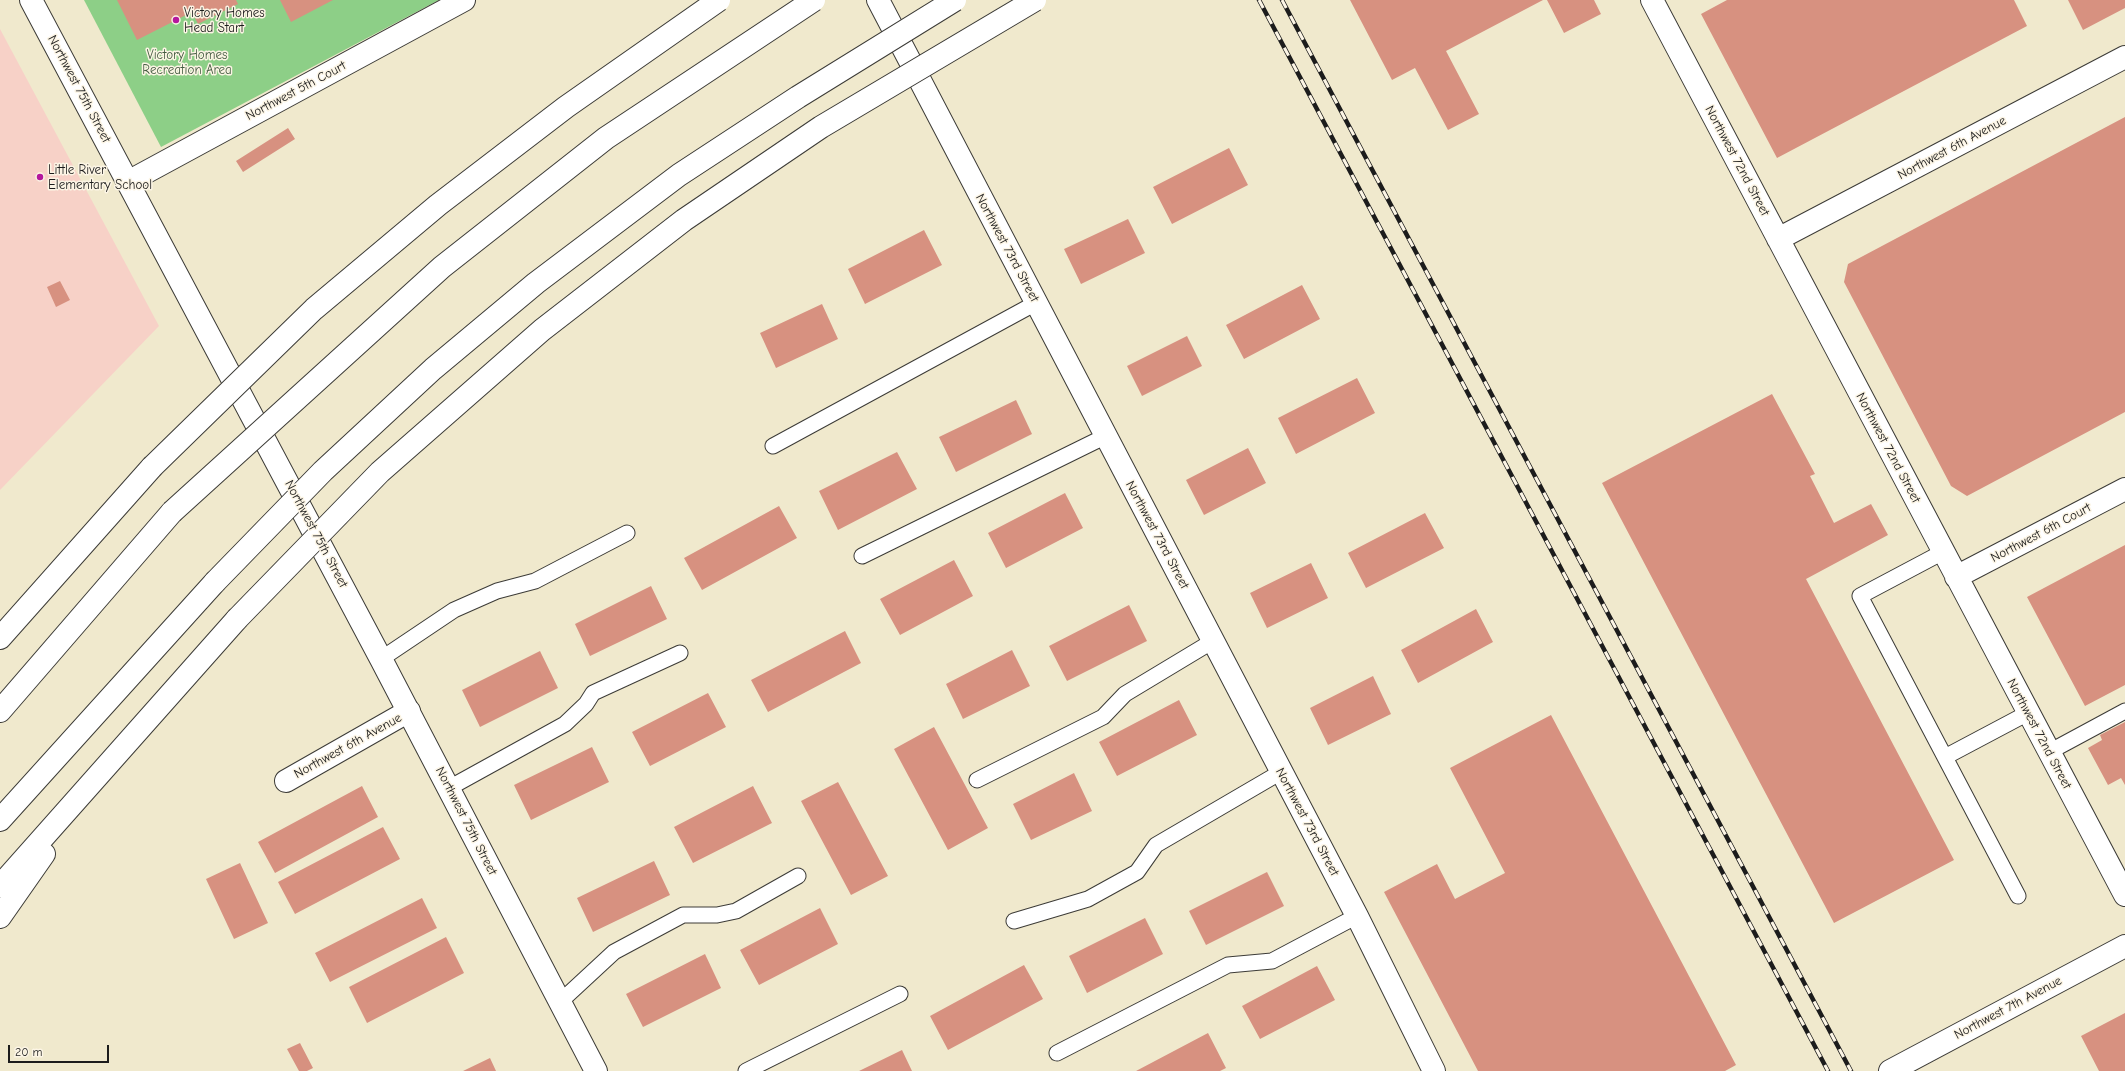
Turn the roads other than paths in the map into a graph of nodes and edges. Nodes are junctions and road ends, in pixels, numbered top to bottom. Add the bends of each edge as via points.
1 (31, 0) edge
2 (464, 0) edge
3 (719, 0) edge
4 (814, 0) edge
5 (878, 0) edge
6 (955, 0) edge
7 (1035, 0) edge
8 (1652, 0) edge
9 (2125, 57) edge
10 (128, 182) junction
11 (1778, 239) junction
12 (1036, 303) junction
13 (1106, 436) junction
14 (773, 446) dead end
15 (2125, 489) edge
16 (627, 533) dead end
17 (1943, 552) junction
18 (862, 556) dead end
19 (1956, 577) junction
20 (0, 638) edge
21 (1213, 641) junction
22 (680, 653) dead end
23 (382, 659) junction
24 (0, 711) edge
25 (409, 711) junction
26 (2125, 711) edge
27 (2028, 713) junction
28 (2049, 752) junction
29 (1945, 757) junction
30 (106, 768) junction
31 (1281, 772) junction
32 (977, 780) dead end
33 (286, 781) dead end
34 (450, 788) junction
35 (0, 820) edge
36 (798, 876) dead end
37 (0, 886) edge
38 (2125, 895) edge
39 (2018, 896) dead end
40 (1357, 916) junction
41 (0, 917) edge
42 (1014, 921) dead end
43 (2125, 946) edge
44 (900, 994) dead end
45 (560, 1002) junction
46 (1057, 1053) dead end
47 (596, 1071) edge
48 (746, 1071) edge
49 (1434, 1071) edge
50 (1890, 1071) edge

1 - 10 main road, Northwest 75th Street
2 - 10 main road, Northwest 5th Court
3 - 20 main road, bridge via 566,107 438,205 314,309 152,467
4 - 24 main road, bridge via 606,138 442,267 172,512
5 - 12 main road, Northwest 73rd Street
6 - 35 main road, bridge via 798,97 679,175 536,283 433,369 323,471 215,582
7 - 30 main road, bridge via 821,127 684,220 542,330 380,472 237,619
8 - 11 main road, Northwest 72nd Street
9 - 11 main road, Northwest 6th Avenue
10 - 23 main road, Northwest 75th Street
11 - 17 main road, Northwest 72nd Street
12 - 13 main road, Northwest 73rd Street
12 - 14 lane
13 - 18 lane
13 - 21 main road, Northwest 73rd Street
15 - 19 main road, Northwest 6th Court
16 - 23 lane via 535,581 497,591 454,610
17 - 19 main road, Northwest 72nd Street
17 - 29 lane via 1860,596
19 - 27 main road, Northwest 72nd Street
21 - 31 main road, Northwest 73rd Street
21 - 32 lane via 1125,694 1103,717
22 - 34 lane via 593,693 586,704 565,724
23 - 25 main road, Northwest 75th Street
25 - 33 main road, Northwest 6th Avenue
25 - 34 main road, Northwest 75th Street
26 - 28 lane
27 - 28 main road, Northwest 72nd Street
27 - 29 lane
28 - 38 main road, Northwest 72nd Street
29 - 39 lane
30 - 37 main road
30 - 41 main road
31 - 40 main road, Northwest 73rd Street
31 - 42 lane via 1156,845 1137,872 1123,880 1088,899
34 - 45 main road, Northwest 75th Street
36 - 45 lane via 736,911 717,915 683,915 614,952
40 - 46 lane via 1272,961 1228,965
40 - 49 main road, Northwest 73rd Street
43 - 50 main road, Northwest 7th Avenue
44 - 48 lane
45 - 47 main road, Northwest 75th Street

